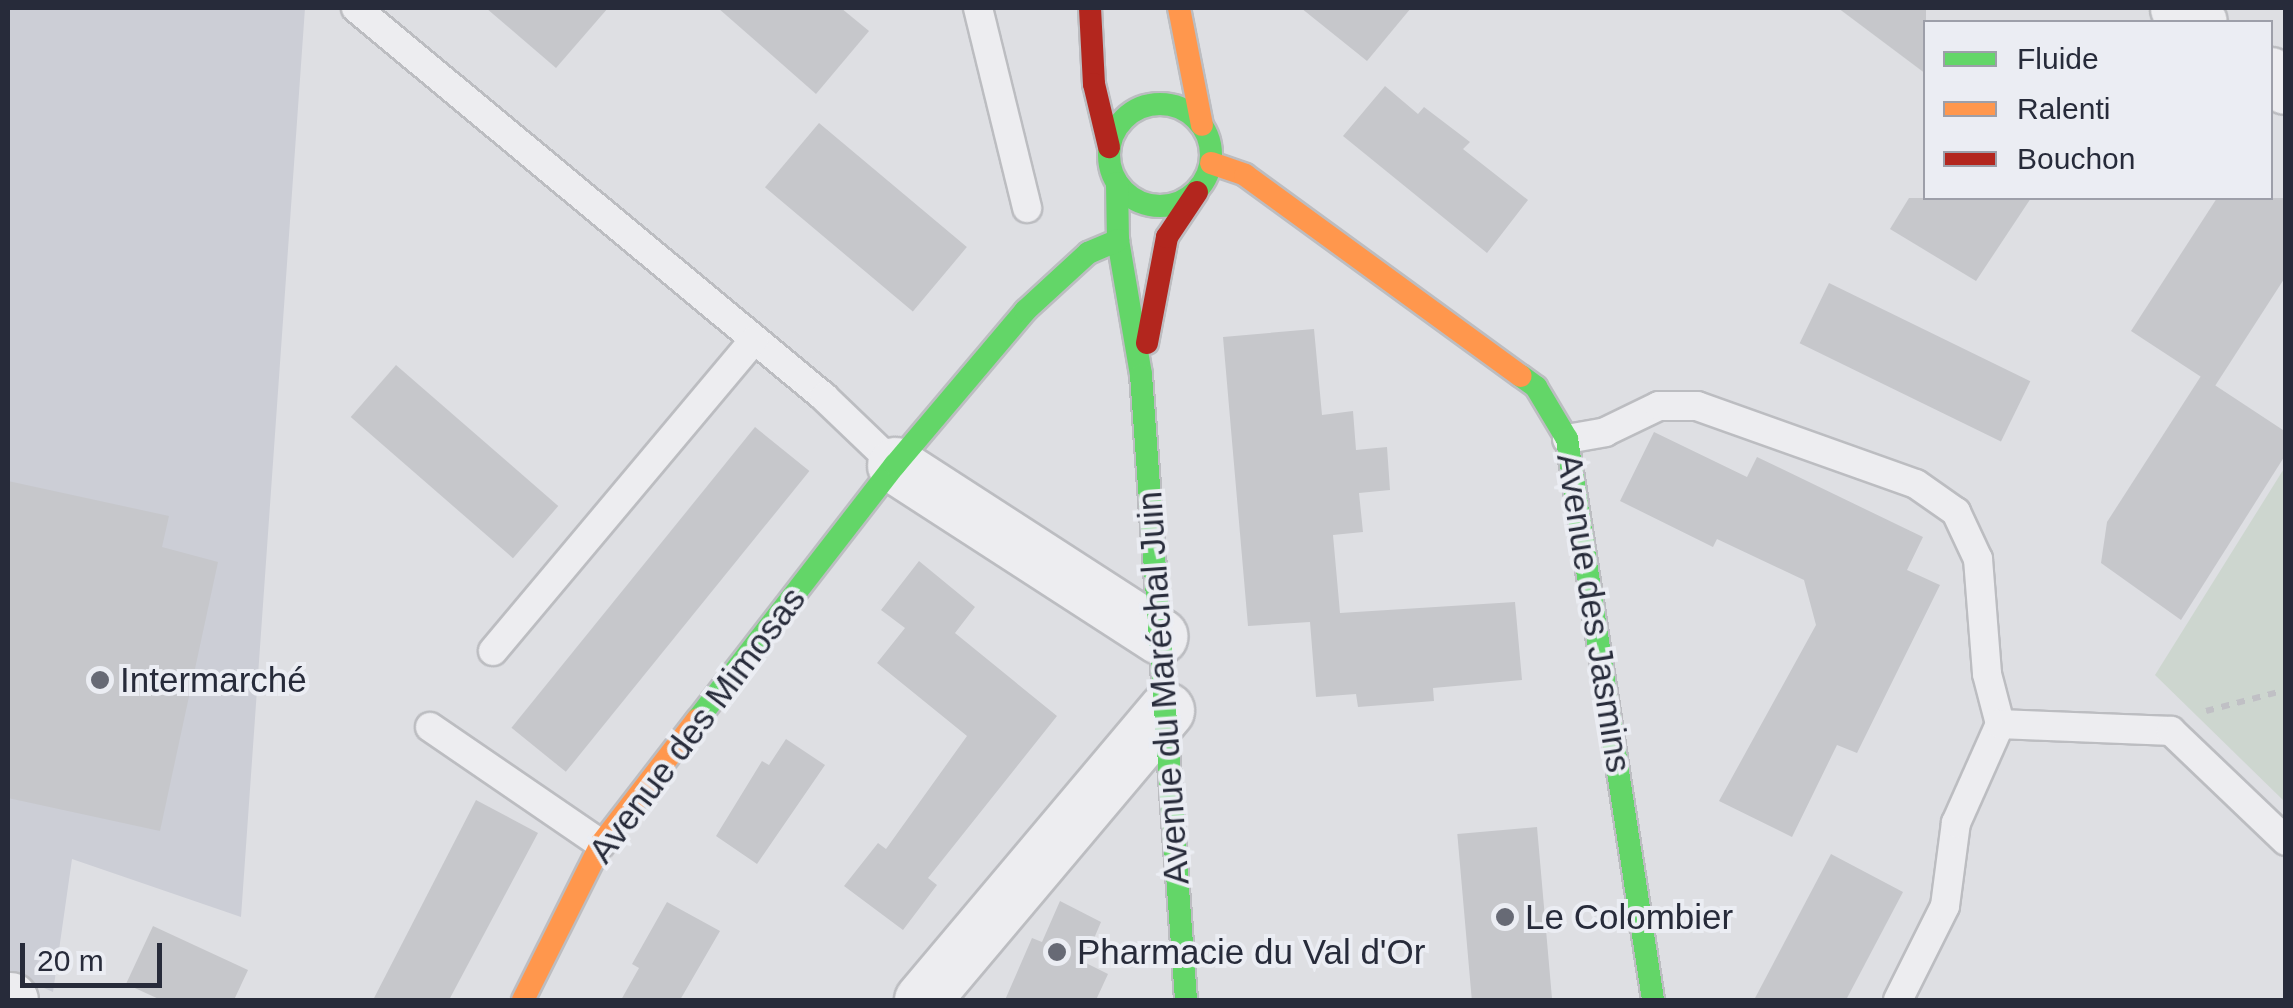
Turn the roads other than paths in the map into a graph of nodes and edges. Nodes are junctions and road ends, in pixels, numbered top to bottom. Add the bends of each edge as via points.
1 (356, 8) edge
2 (978, 8) edge
3 (1090, 8) edge
4 (1178, 8) edge
5 (1202, 125) junction
6 (1110, 147) junction
7 (1211, 164) junction
8 (1118, 183) junction
9 (1197, 192) junction
10 (1027, 208) dead end
11 (1118, 240) junction
12 (754, 340) junction
13 (1141, 375) junction
14 (1567, 439) junction
15 (895, 465) junction
16 (1159, 636) junction
17 (494, 651) dead end
18 (1166, 710) junction
19 (2000, 724) junction
20 (430, 727) dead end
21 (2286, 841) edge
22 (601, 844) junction
23 (523, 1000) edge
24 (922, 1000) edge
25 (1186, 1000) edge
26 (1653, 1000) edge
27 (1898, 1000) edge

1 - 12 lane
2 - 10 lane
3 - 6 street via 1094,84
4 - 5 street
5 - 6 street via 1174,105 1140,107 1115,130
5 - 7 street
6 - 8 street
7 - 9 street
7 - 14 street, Avenue des Jasmins via 1246,175 1536,387
8 - 9 street via 1154,207
8 - 11 street, Avenue du Maréchal Juin
9 - 13 street, Avenue du Maréchal Juin via 1167,237
11 - 13 street, Avenue du Maréchal Juin
11 - 15 street, Avenue des Mimosas via 1088,253 1025,311
12 - 15 lane
12 - 17 lane
13 - 16 street, Avenue du Maréchal Juin
14 - 19 lane via 1605,432 1658,406 1697,406 1916,484 1956,512 1978,560 1987,674
14 - 26 street, Avenue des Jasmins
15 - 16 street
15 - 22 street, Avenue des Mimosas
16 - 18 street, Avenue du Maréchal Juin
18 - 24 street
18 - 25 street, Avenue du Maréchal Juin
19 - 21 lane via 2171,731
19 - 27 lane via 1956,823 1945,906
20 - 22 lane
22 - 23 street, Avenue des Mimosas

